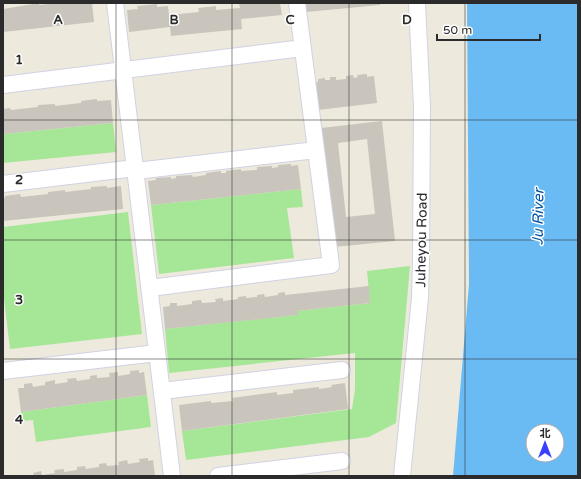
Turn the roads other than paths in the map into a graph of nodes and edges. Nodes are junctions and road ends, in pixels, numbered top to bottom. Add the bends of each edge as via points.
1 (115, 3) edge
2 (297, 3) edge
3 (417, 3) edge
4 (303, 48) junction
5 (123, 70) junction
6 (3, 85) edge
7 (316, 150) junction
8 (136, 169) junction
9 (3, 184) edge
10 (150, 288) junction
11 (157, 353) junction
12 (342, 370) dead end
13 (3, 371) edge
14 (162, 391) junction
15 (342, 461) dead end
16 (172, 476) edge
17 (218, 476) edge
18 (402, 476) edge

1 - 5 street
2 - 4 street
3 - 18 street, Juheyou Road via 422,107 422,262
4 - 5 street
4 - 7 street
5 - 6 street
5 - 8 street
7 - 8 street
7 - 10 street via 331,265
8 - 9 street
8 - 10 street
10 - 11 street
11 - 13 street
11 - 14 street
12 - 14 street
14 - 16 street
15 - 17 street

